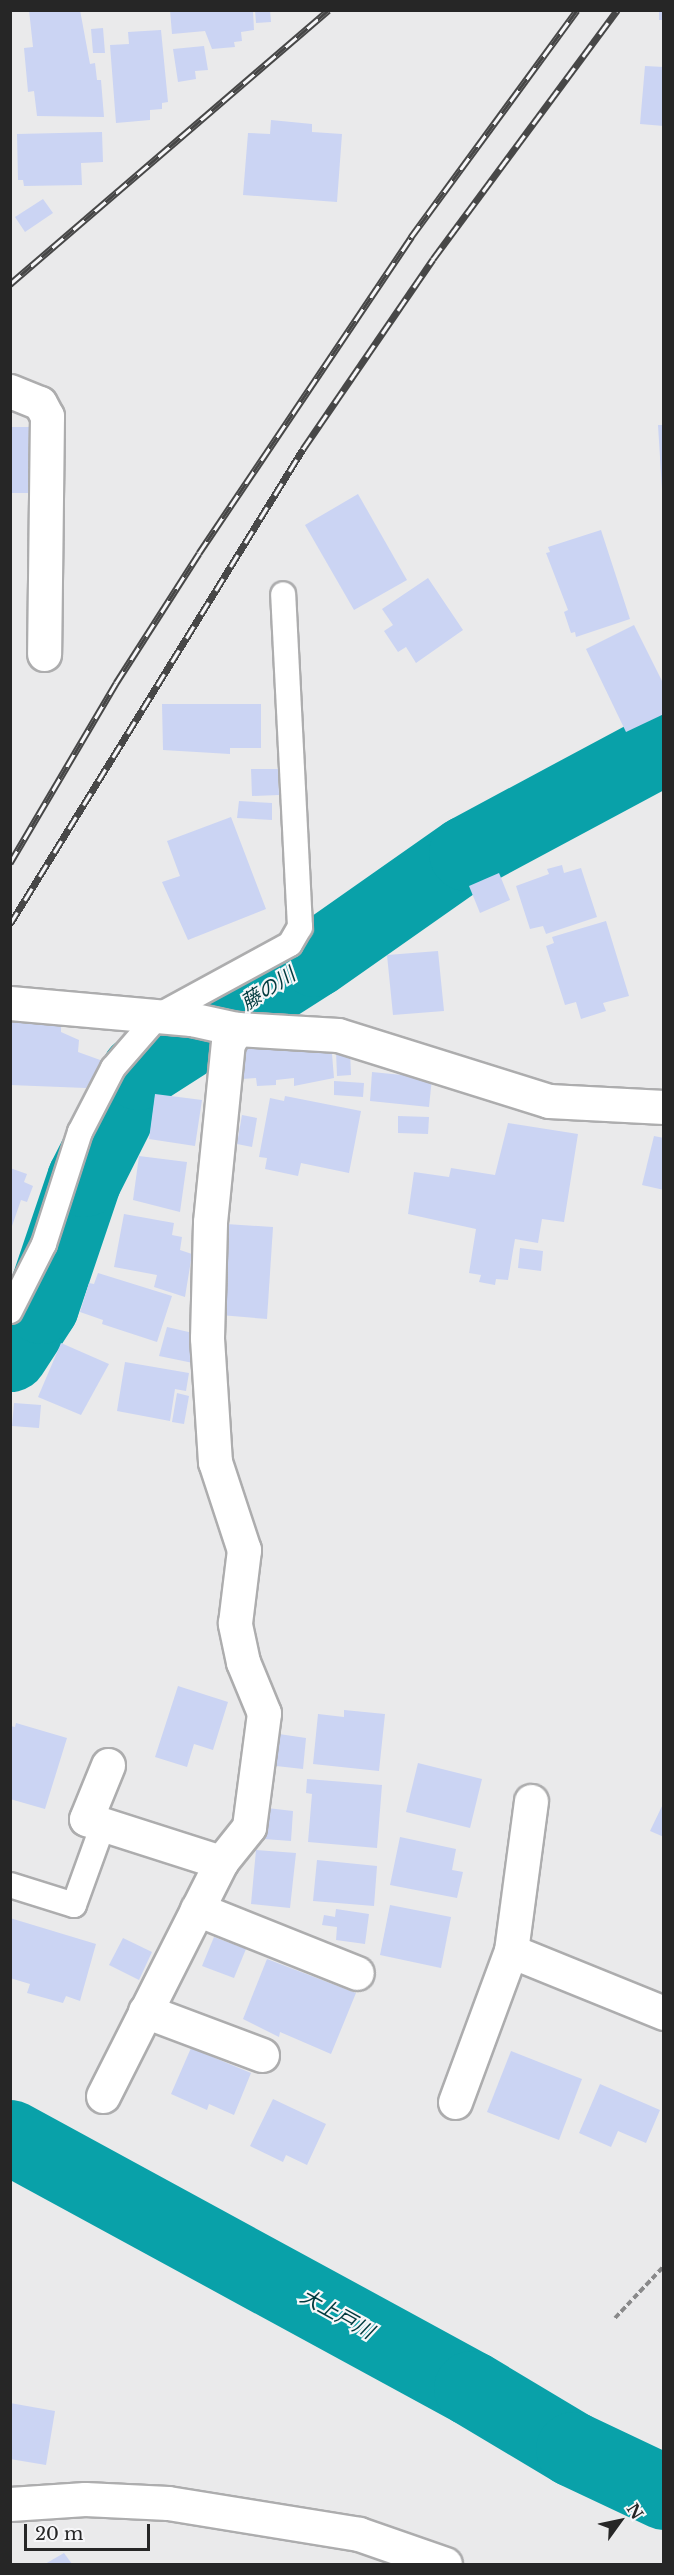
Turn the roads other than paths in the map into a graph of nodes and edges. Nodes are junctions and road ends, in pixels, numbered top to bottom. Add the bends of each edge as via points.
1 (10, 392) edge
2 (283, 594) dead end
3 (44, 654) dead end
4 (10, 1003) edge
5 (158, 1016) junction
6 (233, 1028) junction
7 (663, 1107) edge
8 (10, 1311) edge
9 (108, 1765) dead end
10 (531, 1801) dead end
11 (103, 1825) junction
12 (221, 1862) junction
13 (10, 1885) edge
14 (197, 1909) junction
15 (511, 1951) junction
16 (357, 1973) dead end
17 (146, 2011) junction
18 (663, 2013) edge
19 (262, 2055) dead end
20 (103, 2096) dead end
21 (455, 2102) dead end
22 (10, 2504) edge
23 (446, 2565) edge

1 - 3 street via 40,403 47,416
2 - 5 lane via 300,927 290,944
4 - 5 street
5 - 6 street
5 - 8 lane via 113,1068 96,1100 80,1132 44,1244
6 - 7 street via 338,1035 549,1101
6 - 12 street via 228,1043 210,1222 207,1338 215,1462 244,1550 235,1623 243,1662 264,1713 249,1827
9 - 11 street via 86,1819
10 - 15 street
11 - 12 street
11 - 13 lane via 74,1905
12 - 14 street
14 - 16 street
14 - 17 street
15 - 18 street
15 - 21 street
17 - 19 street
17 - 20 street
22 - 23 street via 85,2499 168,2503 235,2512 359,2534

